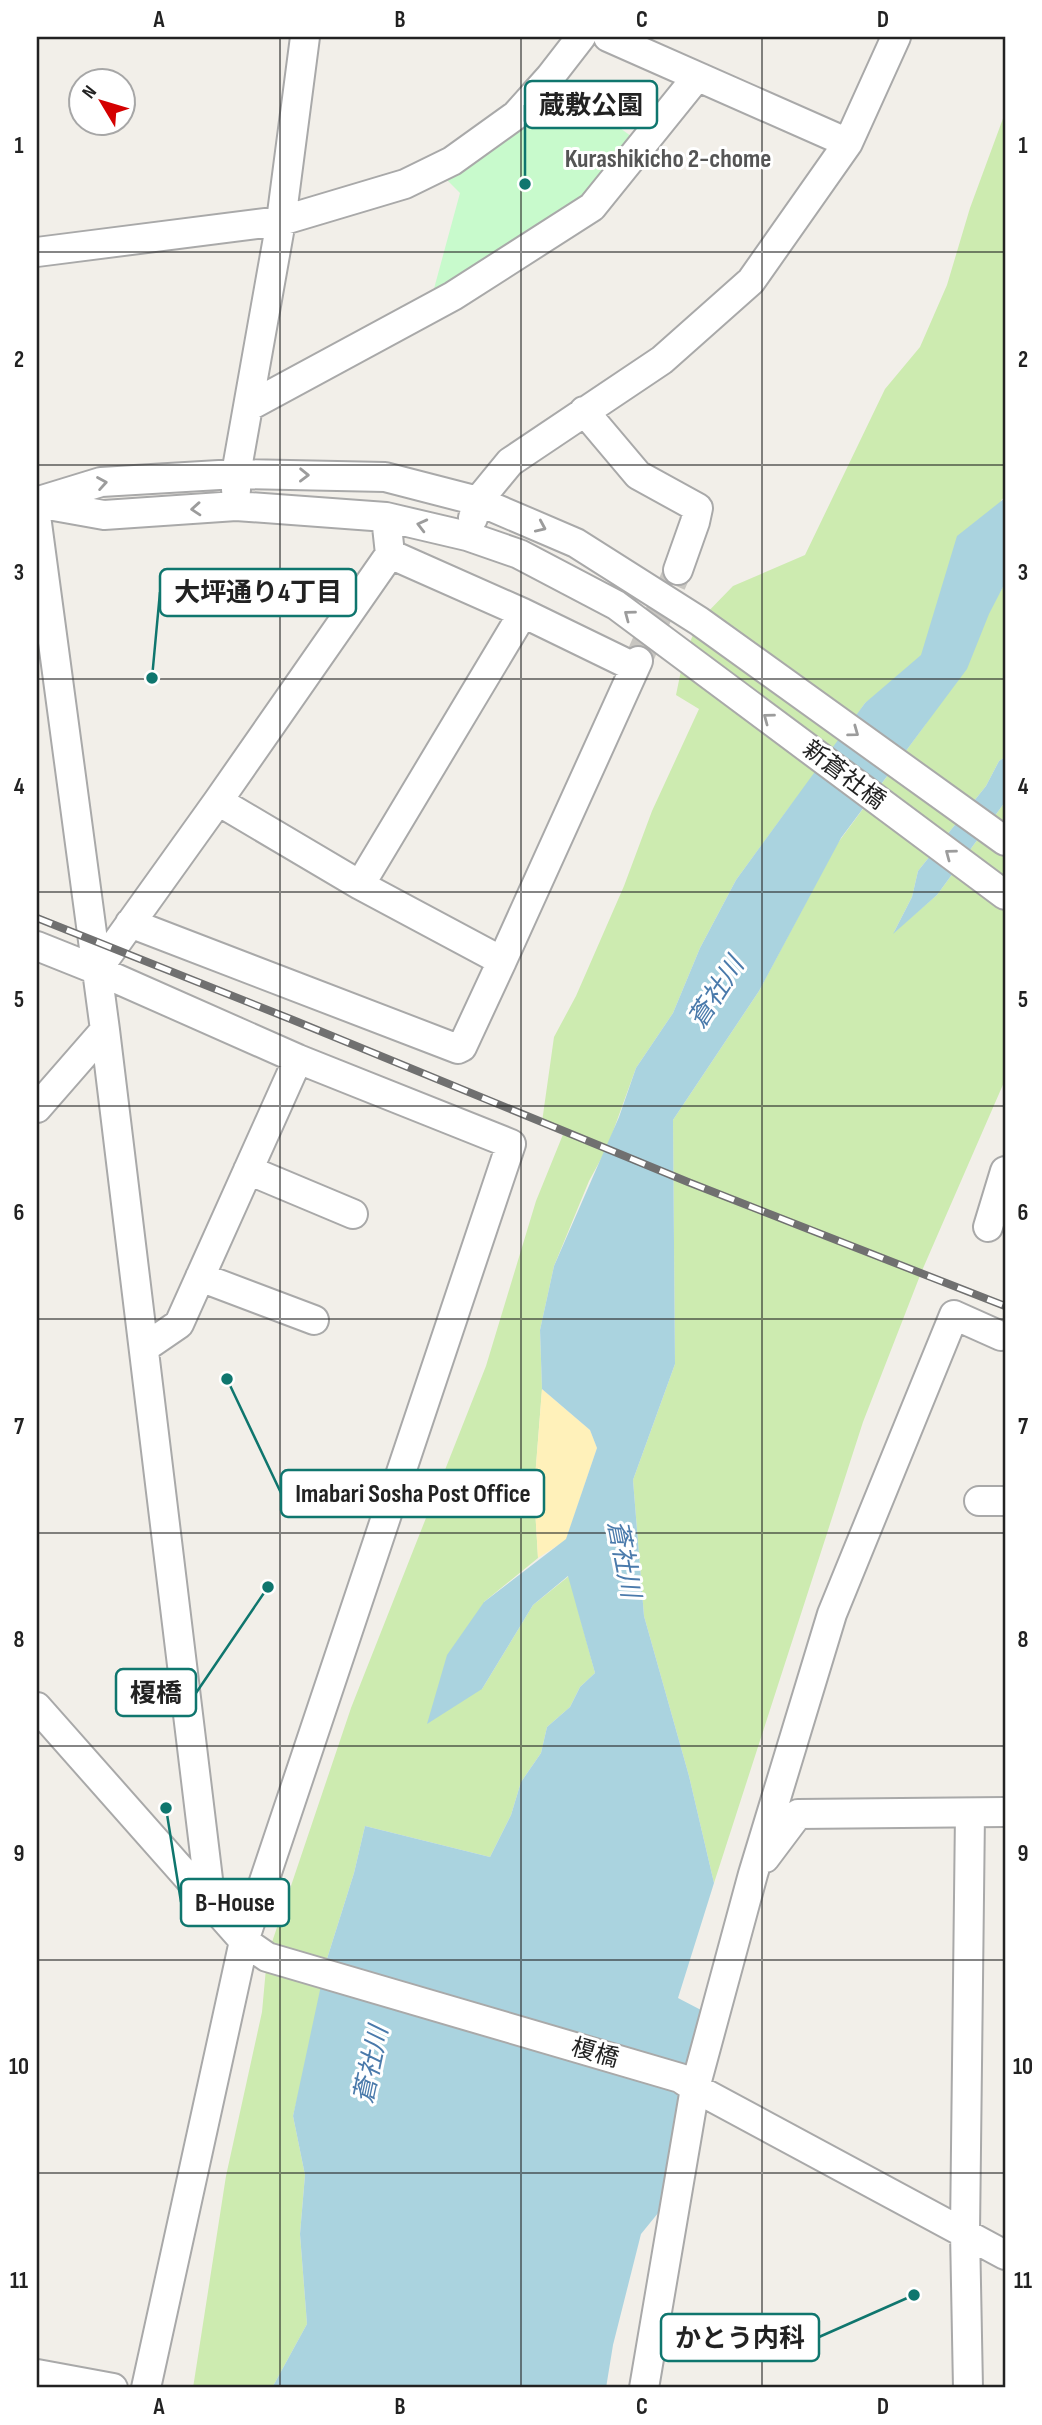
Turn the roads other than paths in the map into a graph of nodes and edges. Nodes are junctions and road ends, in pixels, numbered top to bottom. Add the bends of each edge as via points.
1 (305, 37) edge
2 (581, 37) edge
3 (608, 37) edge
4 (896, 37) edge
5 (696, 78) junction
6 (848, 143) junction
7 (281, 221) junction
8 (37, 252) edge
9 (248, 407) junction
10 (584, 411) junction
11 (236, 474) junction
12 (478, 501) junction
13 (37, 502) edge
14 (236, 506) junction
15 (386, 517) junction
16 (37, 523) edge
17 (467, 536) junction
18 (390, 554) junction
19 (678, 570) tunnel mouth
20 (523, 613) junction
21 (218, 801) junction
22 (1005, 841) edge
23 (360, 885) junction
24 (1005, 895) edge
25 (130, 923) junction
26 (37, 946) edge
27 (502, 961) junction
28 (97, 970) junction
29 (105, 1030) junction
30 (298, 1059) junction
31 (37, 1108) edge
32 (248, 1170) junction
33 (1005, 1171) edge
34 (353, 1214) dead end
35 (988, 1227) dead end
36 (200, 1277) junction
37 (314, 1320) dead end
38 (1001, 1336) dead end
39 (144, 1348) junction
40 (37, 1707) edge
41 (1005, 1812) edge
42 (970, 1814) junction
43 (753, 1874) junction
44 (211, 1904) junction
45 (244, 1941) junction
46 (687, 2083) junction
47 (965, 2232) junction
48 (1005, 2255) edge
49 (37, 2374) edge
50 (113, 2388) edge
51 (146, 2388) edge
52 (644, 2388) edge
53 (968, 2388) edge

1 - 7 street
2 - 7 street via 516,115 452,161 405,184
3 - 5 street
4 - 6 street
5 - 6 street
5 - 9 street via 592,207 453,296
6 - 10 street via 751,281 662,360
7 - 8 street
7 - 9 street
9 - 11 street
10 - 12 street via 510,462
10 - 19 street via 638,475 698,508
11 -> 12 street, 新蒼社橋 via 385,477
13 -> 11 street, 新蒼社橋 via 101,482
11 - 14 street
12 - 17 street
12 -> 22 street, 新蒼社橋 via 576,543 699,621
14 -> 13 street, 新蒼社橋 via 104,515
14 - 15 street, 新蒼社橋
17 -> 15 street, 新蒼社橋
15 - 18 street
16 - 28 street
24 -> 17 street, 新蒼社橋 via 616,605 519,554
18 - 20 street
18 - 21 street
20 - 23 street
20 - 27 street via 636,664
21 - 23 street
21 - 25 street
23 - 27 street
25 - 27 street via 458,1049
25 - 28 street
26 - 28 street
28 - 29 street
28 - 30 street
29 - 31 street
29 - 39 street
30 - 32 street
30 - 45 street via 511,1144
32 - 34 street
32 - 36 street
33 - 35 street
36 - 37 street
36 - 39 street via 179,1324
38 - 43 street via 954,1315 832,1614
39 - 44 street
40 - 44 street, 榎橋
41 - 42 street
42 - 43 street via 798,1814
42 - 47 street
43 - 46 street
44 - 45 street, 榎橋
45 - 46 street, 榎橋 via 267,1957
45 - 51 street
46 - 47 street, 榎橋
46 - 52 street
47 - 48 street, 榎橋
47 - 53 street
49 - 50 street

